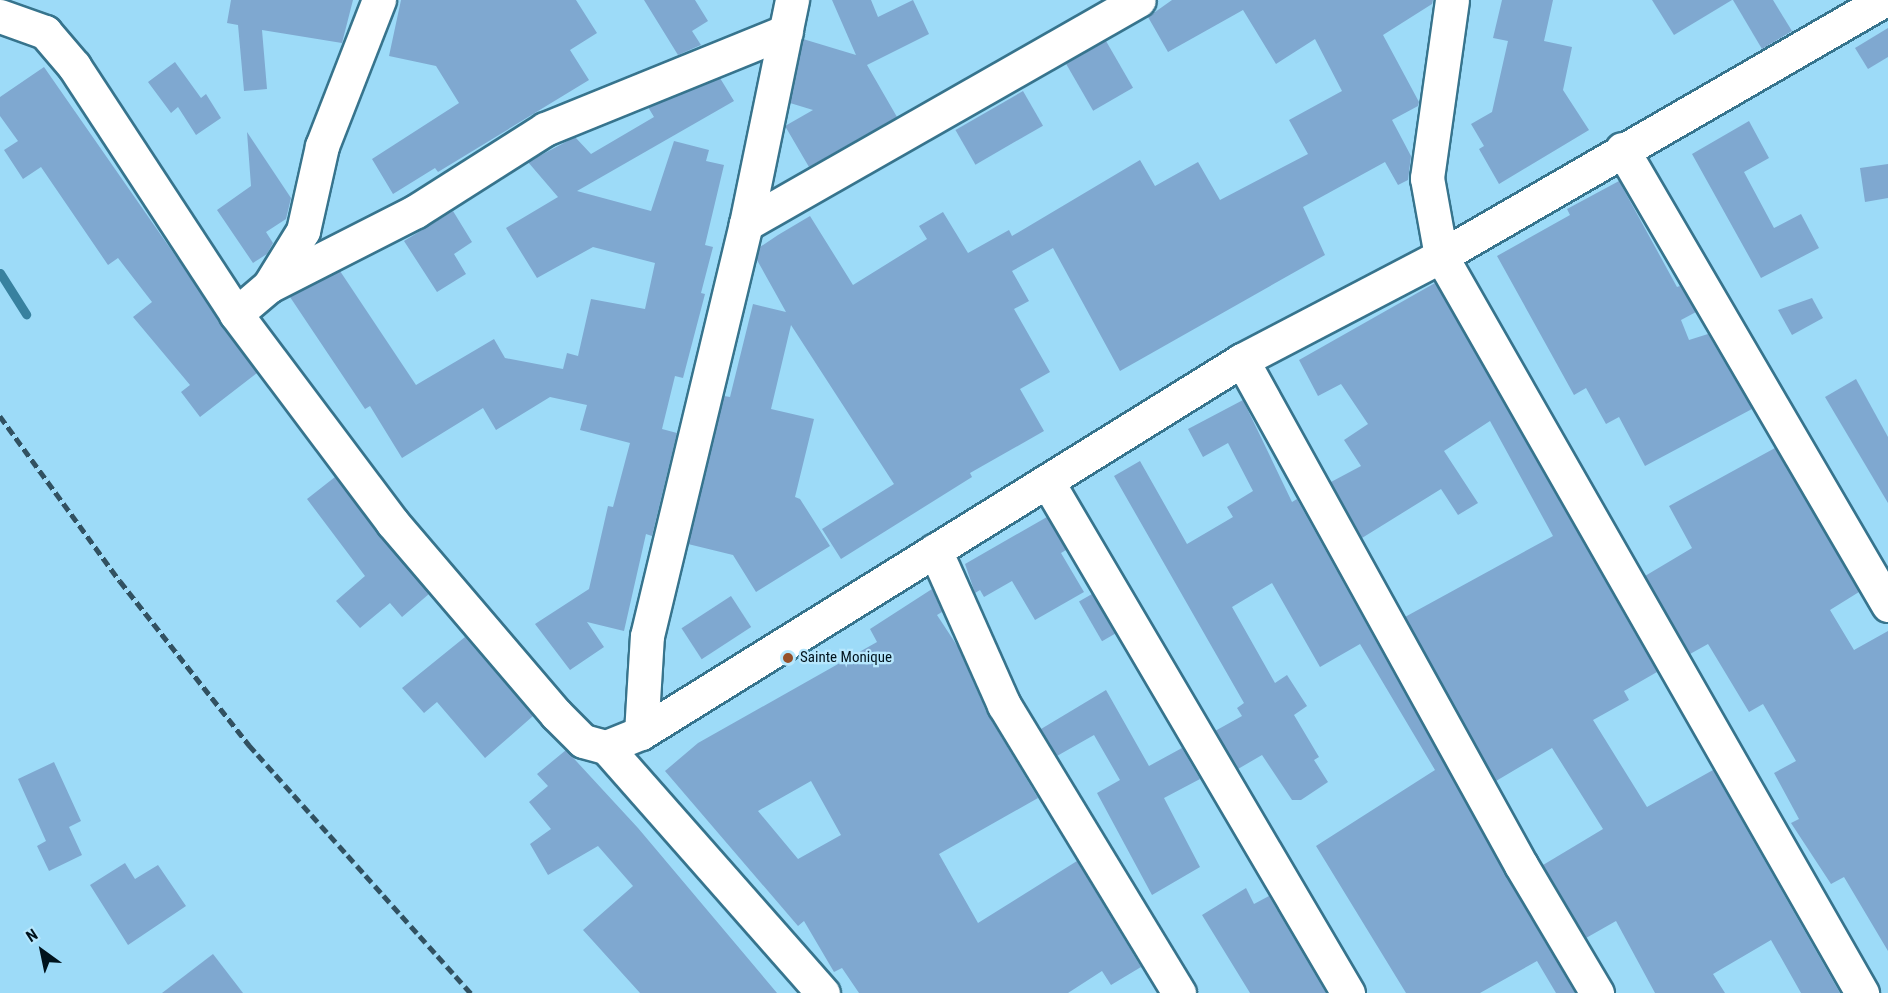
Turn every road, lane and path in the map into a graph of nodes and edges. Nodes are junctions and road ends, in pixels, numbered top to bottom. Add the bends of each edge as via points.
1 (379, 0) edge
2 (1139, 0) edge
3 (1452, 0) edge
4 (1884, 0) edge
5 (0, 16) edge
6 (789, 16) edge
7 (1622, 149) junction
8 (746, 224) junction
9 (1441, 256) junction
10 (269, 286) junction
11 (236, 314) junction
12 (1242, 360) junction
13 (1047, 481) junction
14 (935, 550) junction
15 (1888, 605) edge
16 (640, 733) junction
17 (606, 747) junction
18 (823, 993) edge
19 (1179, 993) edge
20 (1348, 993) edge
21 (1597, 993) edge
22 (1862, 993) edge

1 - 10 street via 322,146 303,231
2 - 8 street
3 - 9 street via 1427,178
4 - 7 street
5 - 11 street via 45,32 74,66
6 - 8 street
6 - 10 street via 545,129 416,211
7 - 9 street
7 - 15 street
8 - 16 street via 647,636
9 - 12 street
9 - 22 street
10 - 11 street
11 - 17 street via 392,522 583,741
12 - 13 street
12 - 21 street via 1521,865
13 - 14 street
13 - 20 street
14 - 16 street
14 - 19 street via 1004,705
16 - 17 street
17 - 18 street

